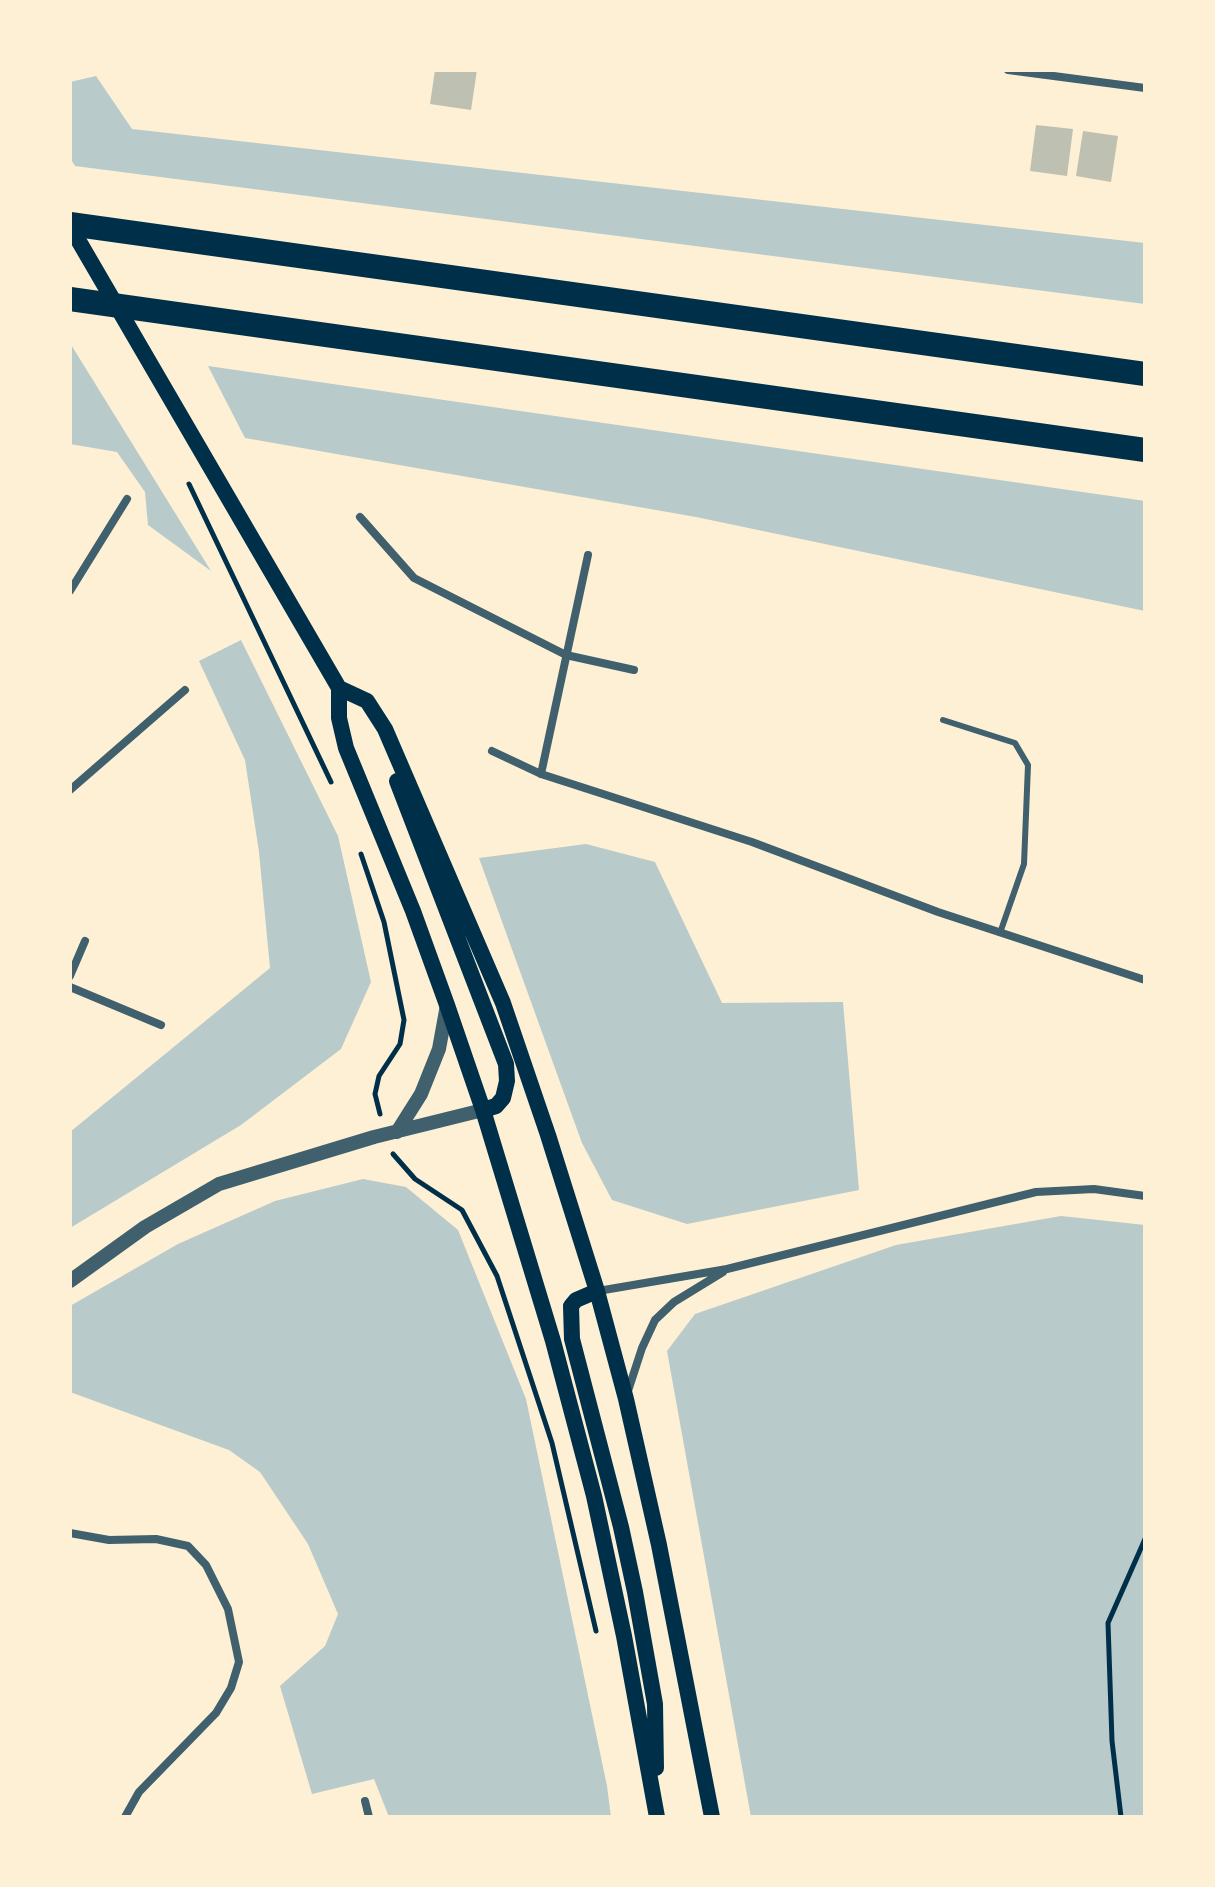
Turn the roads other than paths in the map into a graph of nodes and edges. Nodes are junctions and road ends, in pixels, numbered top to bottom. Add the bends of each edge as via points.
1 (1008, 70) edge
2 (1145, 88) edge
3 (70, 225) edge
4 (70, 299) edge
5 (1145, 374) edge
6 (1145, 450) edge
7 (127, 499) dead end
8 (360, 517) dead end
9 (588, 555) dead end
10 (70, 591) edge
11 (566, 655) junction
12 (634, 670) dead end
13 (339, 688) junction
14 (185, 690) dead end
15 (943, 720) dead end
16 (392, 744) junction
17 (492, 751) dead end
18 (541, 774) junction
19 (71, 787) edge
20 (1000, 933) junction
21 (85, 941) dead end
22 (70, 976) edge
23 (1145, 980) edge
24 (70, 987) edge
25 (447, 1005) junction
26 (161, 1025) dead end
27 (483, 1110) junction
28 (397, 1132) junction
29 (1145, 1196) edge
30 (727, 1269) junction
31 (70, 1281) edge
32 (597, 1291) junction
33 (626, 1399) junction
34 (70, 1533) edge
35 (365, 1801) dead end
36 (656, 1810) edge
37 (125, 1817) edge
38 (369, 1817) edge
39 (712, 1817) edge

1 - 2 street
3 - 5 highway
3 - 13 main road
4 - 6 highway
7 - 10 street
8 - 11 street via 414,578
9 - 11 street
11 - 12 street
11 - 18 street
13 - 16 main road via 374,708
13 - 25 main road via 346,748
14 - 19 street
15 - 20 lane via 1015,743 1028,765 1024,864
16 - 27 main road via 397,781 507,1070 503,1098
16 - 32 main road via 503,1003
17 - 18 street
18 - 20 street via 752,842
20 - 23 street
21 - 22 street
24 - 26 street
25 - 27 main road
25 - 28 street via 439,1049 421,1094
27 - 28 street
27 - 36 main road via 587,1469
28 - 31 street via 219,1184 145,1227
29 - 30 street via 1094,1189 1021,1195
30 - 32 street
30 - 33 street via 655,1320
32 - 33 main road
32 - 36 main road via 576,1300 570,1323 650,1670
33 - 39 main road
34 - 37 street via 188,1546 206,1565 228,1609 239,1662 216,1713 139,1792
35 - 38 street

